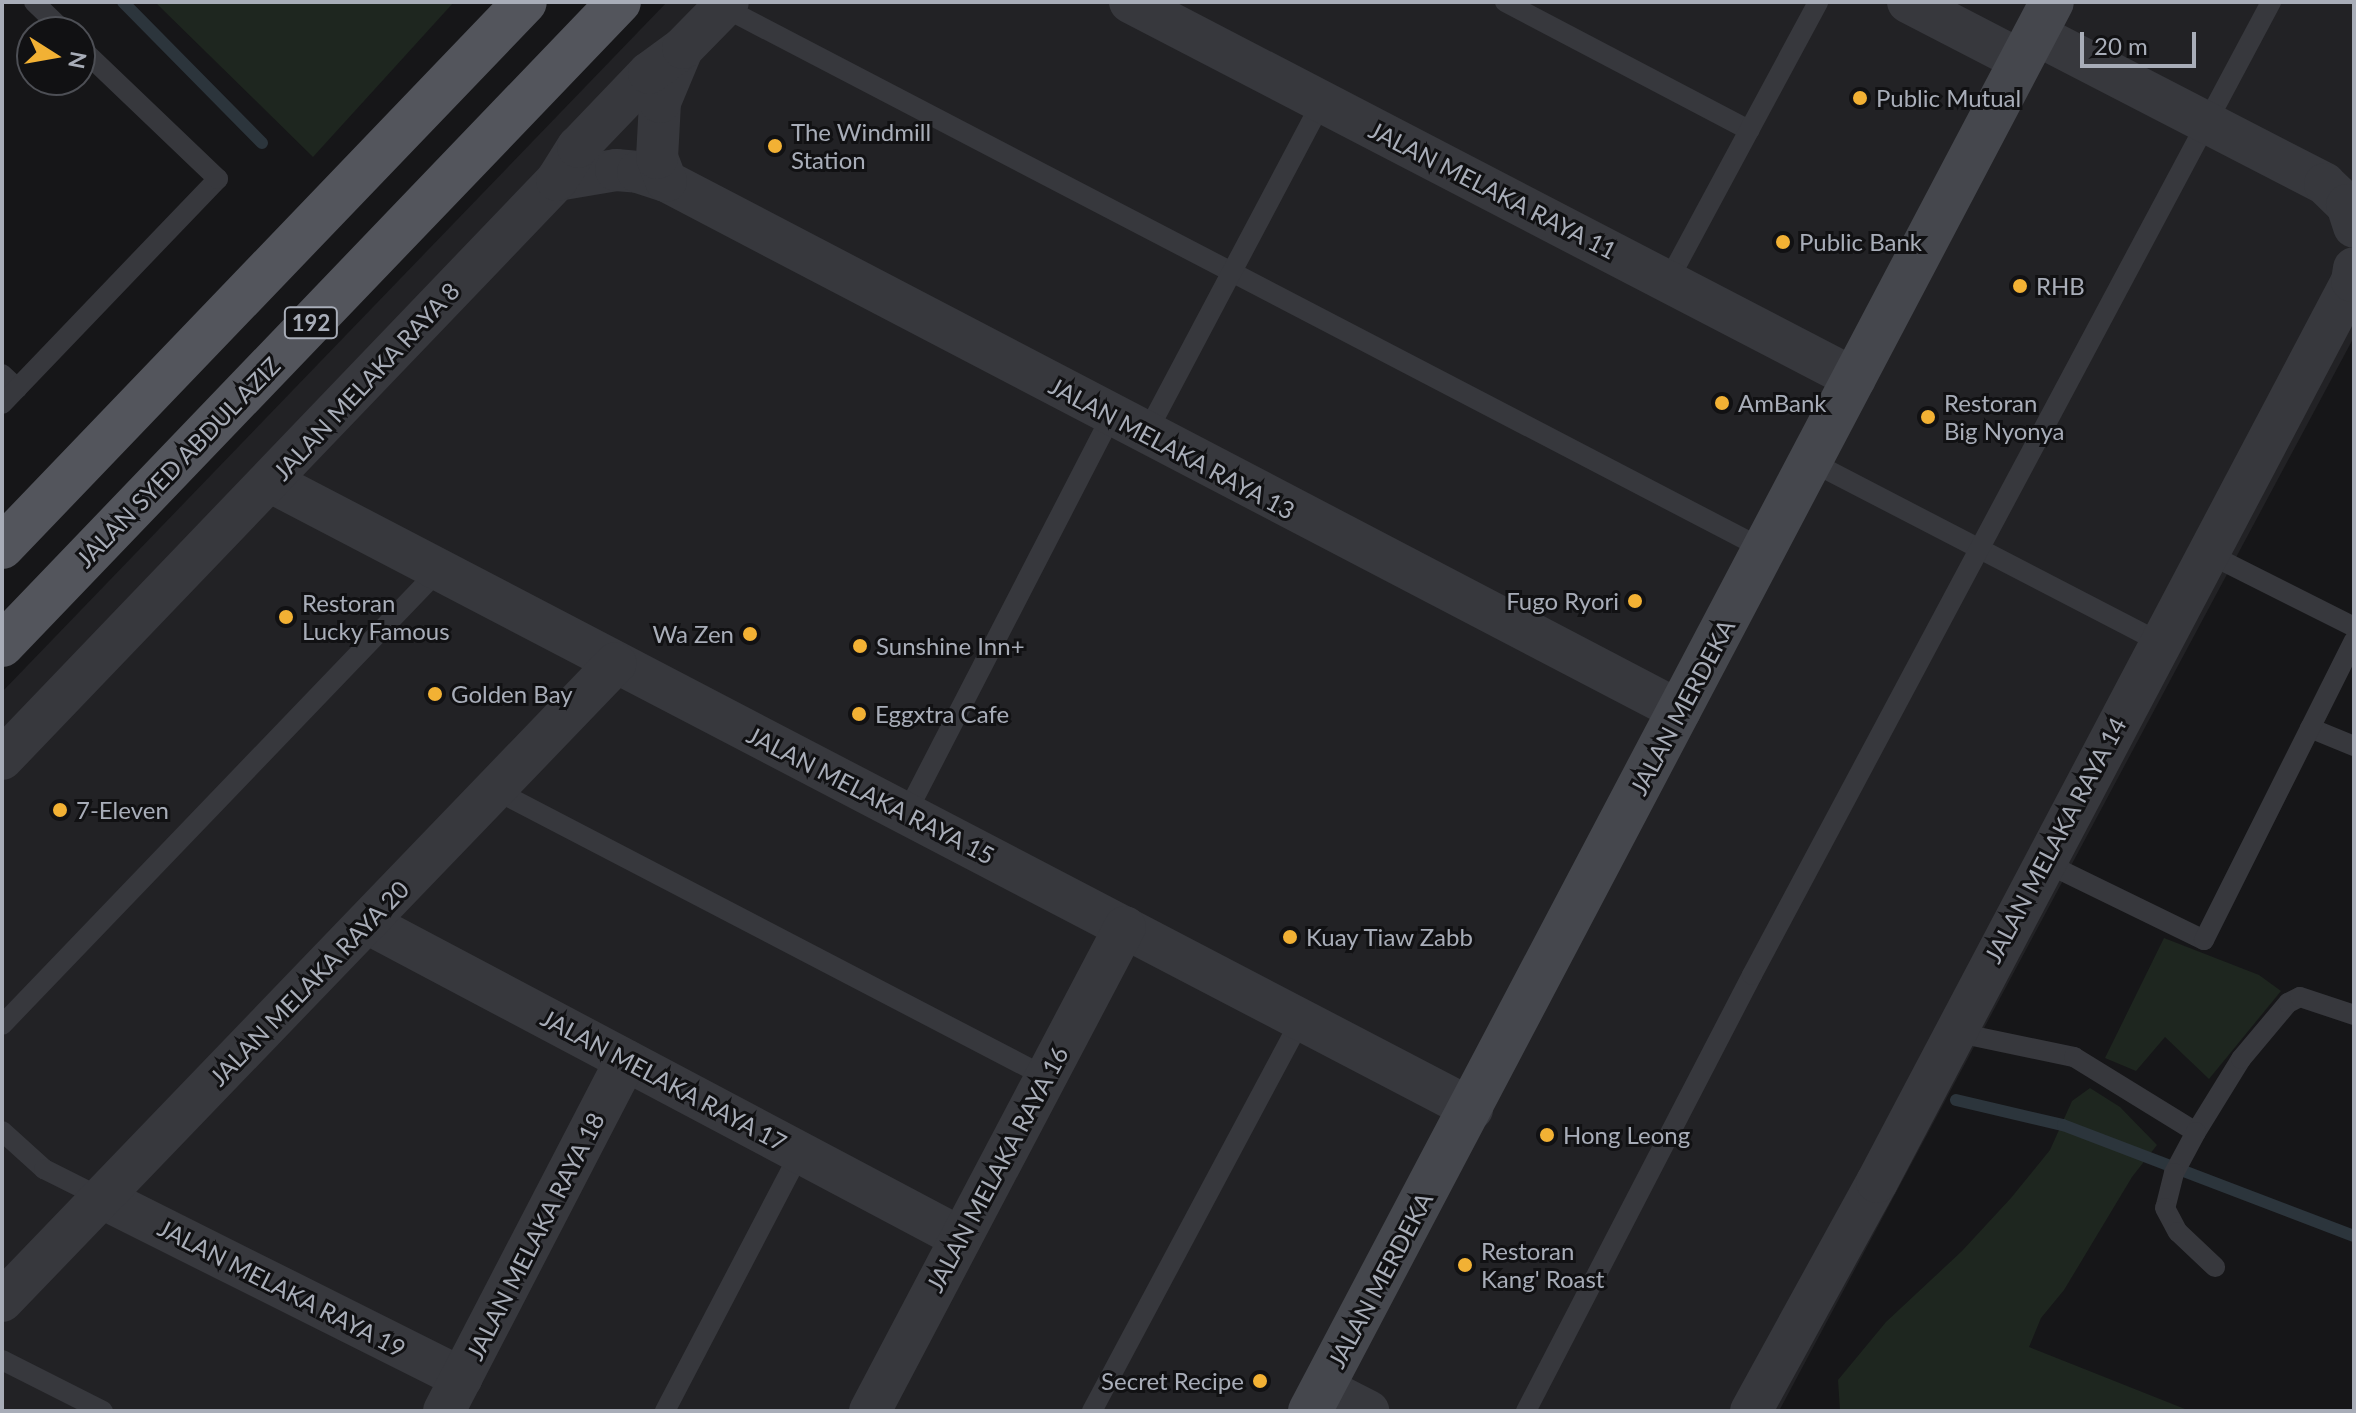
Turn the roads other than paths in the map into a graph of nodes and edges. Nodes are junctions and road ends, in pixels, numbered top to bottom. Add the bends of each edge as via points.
1 (34, 2) edge
2 (525, 2) edge
3 (619, 2) edge
4 (1130, 2) edge
5 (1505, 2) edge
6 (1818, 2) edge
7 (1908, 2) edge
8 (2271, 2) edge
9 (725, 4) edge
10 (48, 16) edge
11 (2036, 32) edge
12 (683, 48) junction
13 (96, 62) edge
14 (1322, 102) junction
15 (2205, 122) junction
16 (1749, 130) junction
17 (557, 180) junction
18 (666, 181) junction
19 (2354, 227) edge
20 (2354, 268) edge
21 (1231, 274) junction
22 (1668, 281) junction
23 (1855, 379) junction
24 (10, 381) edge
25 (2, 404) edge
26 (1128, 425) junction
27 (1812, 462) junction
28 (271, 482) junction
29 (2, 547) edge
30 (1978, 549) junction
31 (1765, 550) junction
32 (2207, 553) junction
33 (439, 570) junction
34 (2354, 627) edge
35 (2354, 640) edge
36 (2159, 642) junction
37 (2, 645) edge
38 (616, 663) junction
39 (1680, 711) junction
40 (2310, 728) junction
41 (2354, 746) edge
42 (2, 759) edge
43 (495, 790) junction
44 (906, 814) junction
45 (2044, 862) junction
46 (367, 923) junction
47 (1125, 927) junction
48 (2354, 1015) edge
49 (1301, 1020) junction
50 (2, 1025) edge
51 (1954, 1032) junction
52 (626, 1060) junction
53 (1046, 1077) junction
54 (1472, 1109) junction
55 (2, 1131) edge
56 (2196, 1132) junction
57 (800, 1153) junction
58 (102, 1198) junction
59 (961, 1238) junction
60 (2215, 1267) dead end
61 (2, 1301) edge
62 (2, 1360) edge
63 (453, 1394) edge
64 (1316, 1399) edge
65 (103, 1411) edge
66 (665, 1411) edge
67 (870, 1411) edge
68 (1092, 1411) edge
69 (1368, 1411) edge
70 (1526, 1411) edge
71 (1751, 1411) edge

1 - 10 lane
2 - 29 main road, 192
3 - 37 main road, JALAN SYED ABDUL AZIZ / 192
4 - 14 street, JALAN MELAKA RAYA 11
5 - 16 lane
6 - 16 lane
7 - 11 street
8 - 15 lane
9 - 12 street, JALAN MELAKA RAYA 8
9 - 21 lane
11 - 15 street
11 - 23 main road, JALAN MERDEKA
12 - 17 street, JALAN MELAKA RAYA 8 via 649,73 578,147
12 - 18 street via 660,102 657,158
13 - 24 lane via 218,179
14 - 21 lane
14 - 22 street, JALAN MELAKA RAYA 11
15 - 19 street via 2325,184 2347,205
15 - 30 lane
16 - 22 lane
17 - 18 street, JALAN MELAKA RAYA 13 via 616,170
17 - 28 street, JALAN MELAKA RAYA 8
18 - 26 street, JALAN MELAKA RAYA 13
20 - 32 street, JALAN MELAKA RAYA 14 via 2352,281
21 - 26 lane
21 - 31 lane
22 - 23 street, JALAN MELAKA RAYA 11
23 - 27 main road, JALAN MERDEKA
24 - 25 lane
26 - 39 street, JALAN MELAKA RAYA 13
26 - 44 lane
27 - 30 lane
27 - 31 main road, JALAN MERDEKA
28 - 33 street, JALAN MELAKA RAYA 15
28 - 42 street, JALAN MELAKA RAYA 8
30 - 36 lane
30 - 70 lane
31 - 39 main road, JALAN MERDEKA
32 - 34 lane
32 - 36 street, JALAN MELAKA RAYA 14
33 - 38 street, JALAN MELAKA RAYA 15
33 - 50 lane
35 - 40 lane
36 - 45 street, JALAN MELAKA RAYA 14
38 - 43 street, JALAN MELAKA RAYA 20
38 - 44 street, JALAN MELAKA RAYA 15
39 - 54 main road, JALAN MERDEKA
40 - 41 lane
40 - 45 lane via 2204,940
43 - 46 street, JALAN MELAKA RAYA 20
43 - 53 lane
44 - 47 street, JALAN MELAKA RAYA 15
45 - 51 street, JALAN MELAKA RAYA 14
46 - 52 street, JALAN MELAKA RAYA 17
46 - 58 street, JALAN MELAKA RAYA 20
47 - 49 street, JALAN MELAKA RAYA 15
47 - 53 street, JALAN MELAKA RAYA 16
48 - 56 lane via 2300,997 2288,1003 2241,1059
49 - 54 street, JALAN MELAKA RAYA 15
49 - 68 lane
51 - 56 lane via 2074,1057
51 - 71 street, JALAN MELAKA RAYA 14
52 - 57 street, JALAN MELAKA RAYA 17
52 - 63 street, JALAN MELAKA RAYA 18
53 - 59 street, JALAN MELAKA RAYA 16
54 - 64 main road, JALAN MERDEKA
55 - 58 lane via 44,1169
56 - 60 lane via 2165,1208 2178,1232
57 - 59 street, JALAN MELAKA RAYA 17
57 - 66 lane
58 - 61 street, JALAN MELAKA RAYA 20
58 - 63 street, JALAN MELAKA RAYA 19
59 - 67 street, JALAN MELAKA RAYA 16
62 - 65 lane
64 - 69 street

